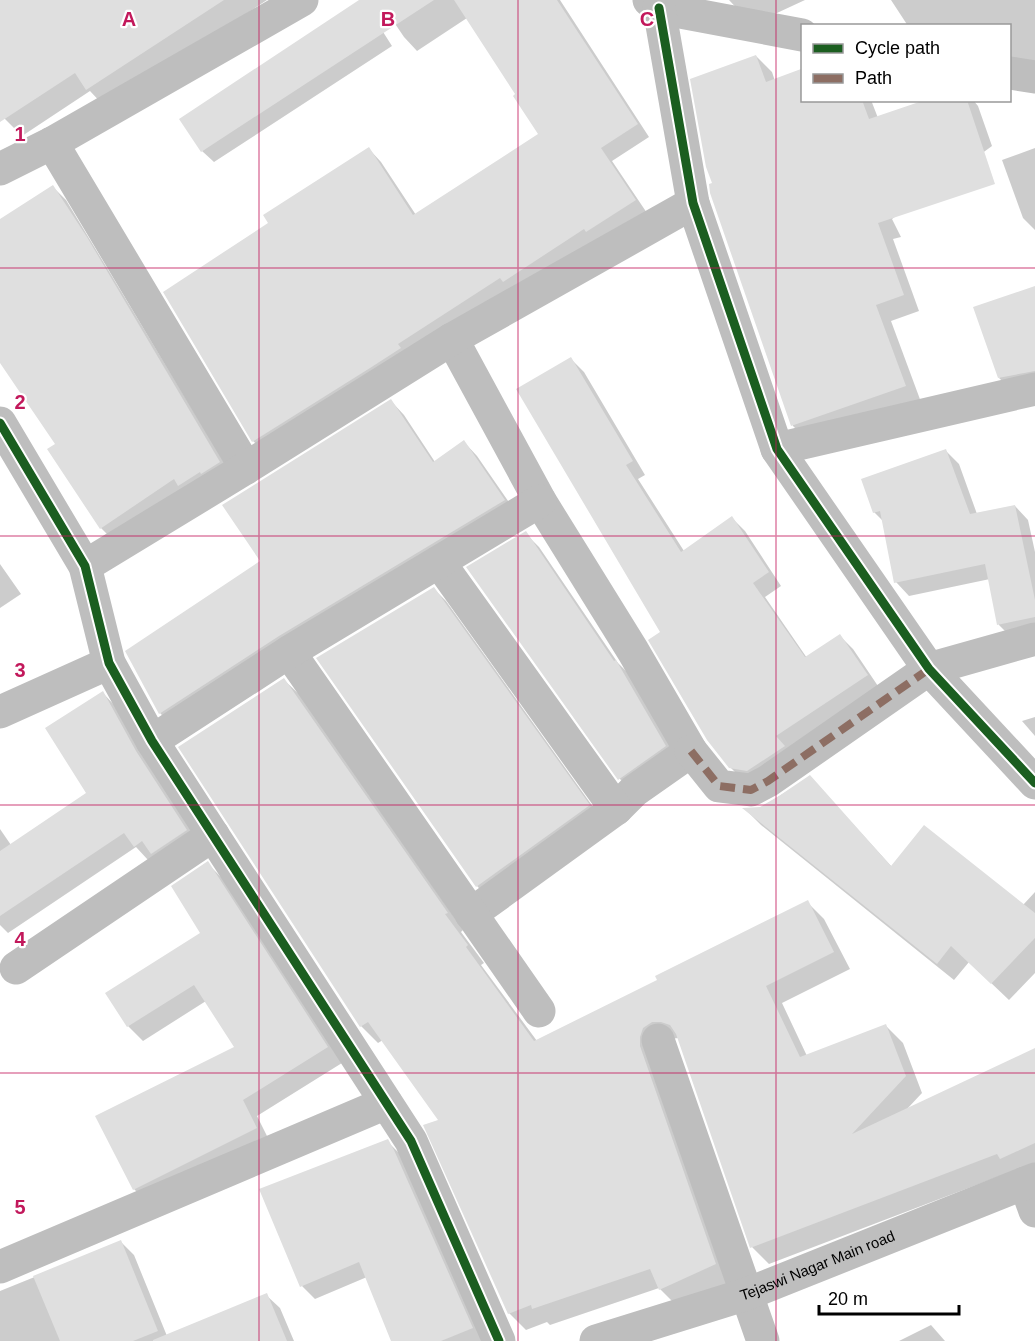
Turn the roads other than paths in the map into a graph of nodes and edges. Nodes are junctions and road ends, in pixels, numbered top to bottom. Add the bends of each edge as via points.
1 (302, 0) edge
2 (654, 4) edge
3 (801, 35) edge
4 (1011, 73) edge
5 (1035, 77) edge
6 (52, 143) junction
7 (0, 169) edge
8 (693, 203) junction
9 (452, 339) junction
10 (1035, 389) edge
11 (0, 423) edge
12 (777, 449) junction
13 (246, 468) junction
14 (540, 501) junction
15 (440, 562) junction
16 (85, 566) junction
17 (1035, 639) edge
18 (289, 652) junction
19 (109, 663) junction
20 (930, 669) junction
21 (0, 712) edge
22 (152, 741) junction
23 (691, 751) junction
24 (1035, 783) edge
25 (616, 809) junction
26 (213, 835) junction
27 (471, 914) junction
28 (16, 968) dead end
29 (538, 1011) dead end
30 (658, 1040) dead end
31 (386, 1103) junction
32 (1032, 1191) edge
33 (0, 1267) edge
34 (747, 1294) junction
35 (499, 1341) edge
36 (596, 1341) edge
37 (763, 1341) edge

1 - 6 street
2 - 3 street
2 - 8 street
4 - 5 street
6 - 7 street
6 - 13 street
8 - 9 street
8 - 12 street
9 - 13 street
9 - 14 street
10 - 12 street
11 - 16 street
12 - 20 street
13 - 16 street
14 - 15 street
14 - 23 street
15 - 18 street
15 - 25 street
16 - 19 street
17 - 20 street
18 - 22 street
18 - 27 street
19 - 21 street
19 - 22 street
20 - 23 street via 751,790 719,786
20 - 24 street
22 - 26 street
23 - 25 street via 634,791
25 - 27 street
26 - 28 street
26 - 31 street
27 - 29 street
30 - 34 street
31 - 33 street
31 - 35 street via 411,1142
32 - 34 street, Tejaswi Nagar Main road
34 - 36 street, Tejaswi Nagar Main road
34 - 37 street

